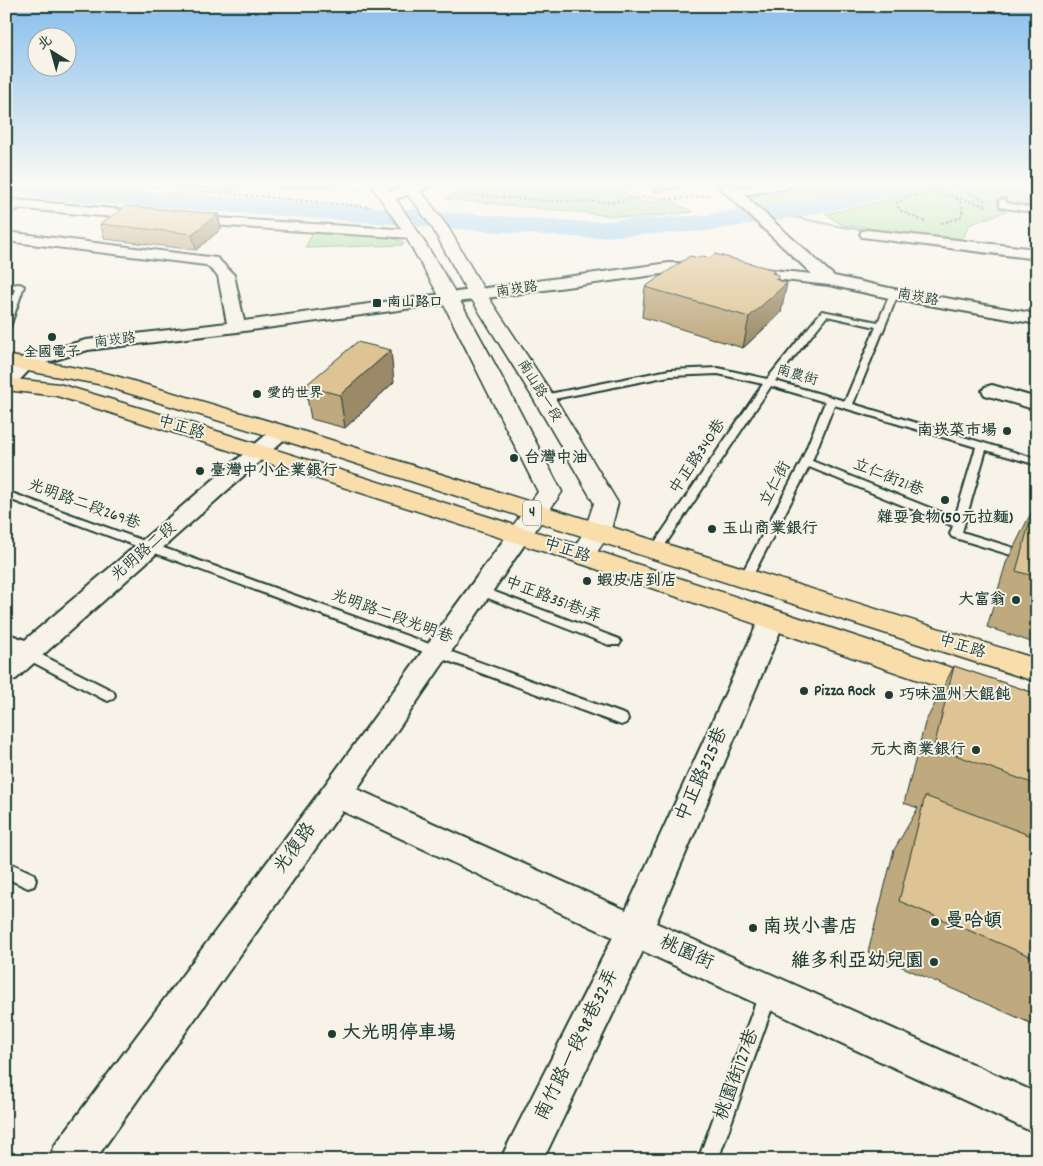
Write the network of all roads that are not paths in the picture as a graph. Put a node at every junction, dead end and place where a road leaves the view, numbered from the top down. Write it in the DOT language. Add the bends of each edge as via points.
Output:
graph roads {
  1 [pos="28,238"];
  2 [pos="415,238"];
  3 [pos="446,238"];
  4 [pos="785,238"];
  5 [pos="905,238"];
  6 [pos="1037,254"];
  7 [pos="829,280"];
  8 [pos="6,287"];
  9 [pos="894,294"];
  10 [pos="478,295"];
  11 [pos="450,299"];
  12 [pos="1037,319"];
  13 [pos="881,325"];
  14 [pos="6,327"];
  15 [pos="237,327"];
  16 [pos="16,362"];
  17 [pos="769,382"];
  18 [pos="6,383"];
  19 [pos="992,391"];
  20 [pos="544,398"];
  21 [pos="831,400"];
  22 [pos="1037,404"];
  23 [pos="848,405"];
  24 [pos="281,432"];
  25 [pos="982,445"];
  26 [pos="258,452"];
  27 [pos="806,462"];
  28 [pos="1037,462"];
  29 [pos="6,494"];
  30 [pos="527,524"];
  31 [pos="958,529"];
  32 [pos="590,544"];
  33 [pos="151,546"];
  34 [pos="655,551"];
  35 [pos="1037,559"];
  36 [pos="745,579"];
  37 [pos="479,590"];
  38 [pos="772,620"];
  39 [pos="614,642"];
  40 [pos="17,648"];
  41 [pos="435,652"];
  42 [pos="1037,671"];
  43 [pos="6,672"];
  44 [pos="108,695"];
  45 [pos="1037,709"];
  46 [pos="621,719"];
  47 [pos="336,794"];
  48 [pos="6,869"];
  49 [pos="28,880"];
  50 [pos="635,930"];
  51 [pos="769,991"];
  52 [pos="1037,1114"];
  53 [pos="70,1160"];
  54 [pos="521,1160"];
  55 [pos="708,1160"];
  1 -- 15 [label="street" via="211,261 226,275"];
  2 -- 11 [label="street"];
  3 -- 10 [label="street, 南山路一段"];
  4 -- 7 [label="street"];
  5 -- 6 [label="street"];
  7 -- 9 [label="street, 南崁路"];
  7 -- 10 [label="street, 南崁路" via="723,269 669,268"];
  8 -- 14 [label="lane" via="20,286"];
  9 -- 12 [label="street, 南崁路"];
  9 -- 13 [label="lane"];
  10 -- 11 [label="street, 南崁路"];
  10 -- 20 [label="street, 南山路一段"];
  11 -- 15 [label="street, 南崁路"];
  11 -- 30 [label="street" via="550,492"];
  13 -- 17 [label="lane, 中正路340巷" via="825,313"];
  13 -- 23 [label="lane"];
  15 -- 16 [label="street, 南崁路" via="86,345"];
  16 -- 18 [label="street, 南崁路"];
  16 -- 24 [label="main road, 中正路 / 4" via="102,378"];
  17 -- 20 [label="lane, 南農街" via="718,371 669,373"];
  17 -- 21 [label="lane, 南農街"];
  17 -- 34 [label="lane, 中正路340巷"];
  18 -- 26 [label="main road, 中正路 / 4" via="59,390"];
  19 -- 22 [label="street"];
  20 -- 32 [label="street, 南山路一段" via="606,503"];
  21 -- 23 [label="lane, 南農街"];
  21 -- 27 [label="lane, 立仁街"];
  23 -- 25 [label="lane, 南農街"];
  24 -- 26 [label="street, 光明路二段"];
  24 -- 30 [label="main road, 中正路 / 4"];
  25 -- 28 [label="lane, 南農街"];
  25 -- 31 [label="lane"];
  26 -- 30 [label="main road, 中正路 / 4"];
  26 -- 33 [label="street, 光明路二段"];
  27 -- 31 [label="lane, 立仁街21巷"];
  27 -- 36 [label="lane, 立仁街"];
  29 -- 33 [label="lane, 光明路二段269巷"];
  30 -- 32 [label="main road, 中正路 / 4"];
  30 -- 37 [label="street, 光復路"];
  31 -- 35 [label="lane, 立仁街21巷"];
  32 -- 34 [label="main road, 中正路 / 4"];
  32 -- 38 [label="main road, 中正路 / 4"];
  33 -- 40 [label="street, 光明路二段"];
  33 -- 41 [label="lane, 光明路二段光明巷"];
  34 -- 36 [label="main road, 中正路 / 4"];
  36 -- 42 [label="main road, 中正路 / 4"];
  37 -- 39 [label="lane, 中正路351巷1弄"];
  37 -- 41 [label="street, 光復路"];
  38 -- 45 [label="main road, 中正路 / 4"];
  38 -- 50 [label="street, 中正路325巷"];
  40 -- 43 [label="street, 光明路二段"];
  40 -- 44 [label="lane"];
  41 -- 46 [label="lane, 光明路二段光明巷"];
  41 -- 47 [label="street, 光復路"];
  47 -- 50 [label="street, 桃園街"];
  47 -- 53 [label="street, 光復路"];
  48 -- 49 [label="lane"];
  50 -- 51 [label="street, 桃園街"];
  50 -- 54 [label="street, 南竹路一段98巷32弄"];
  51 -- 52 [label="street, 桃園街"];
  51 -- 55 [label="lane, 桃園街127巷"];
}
